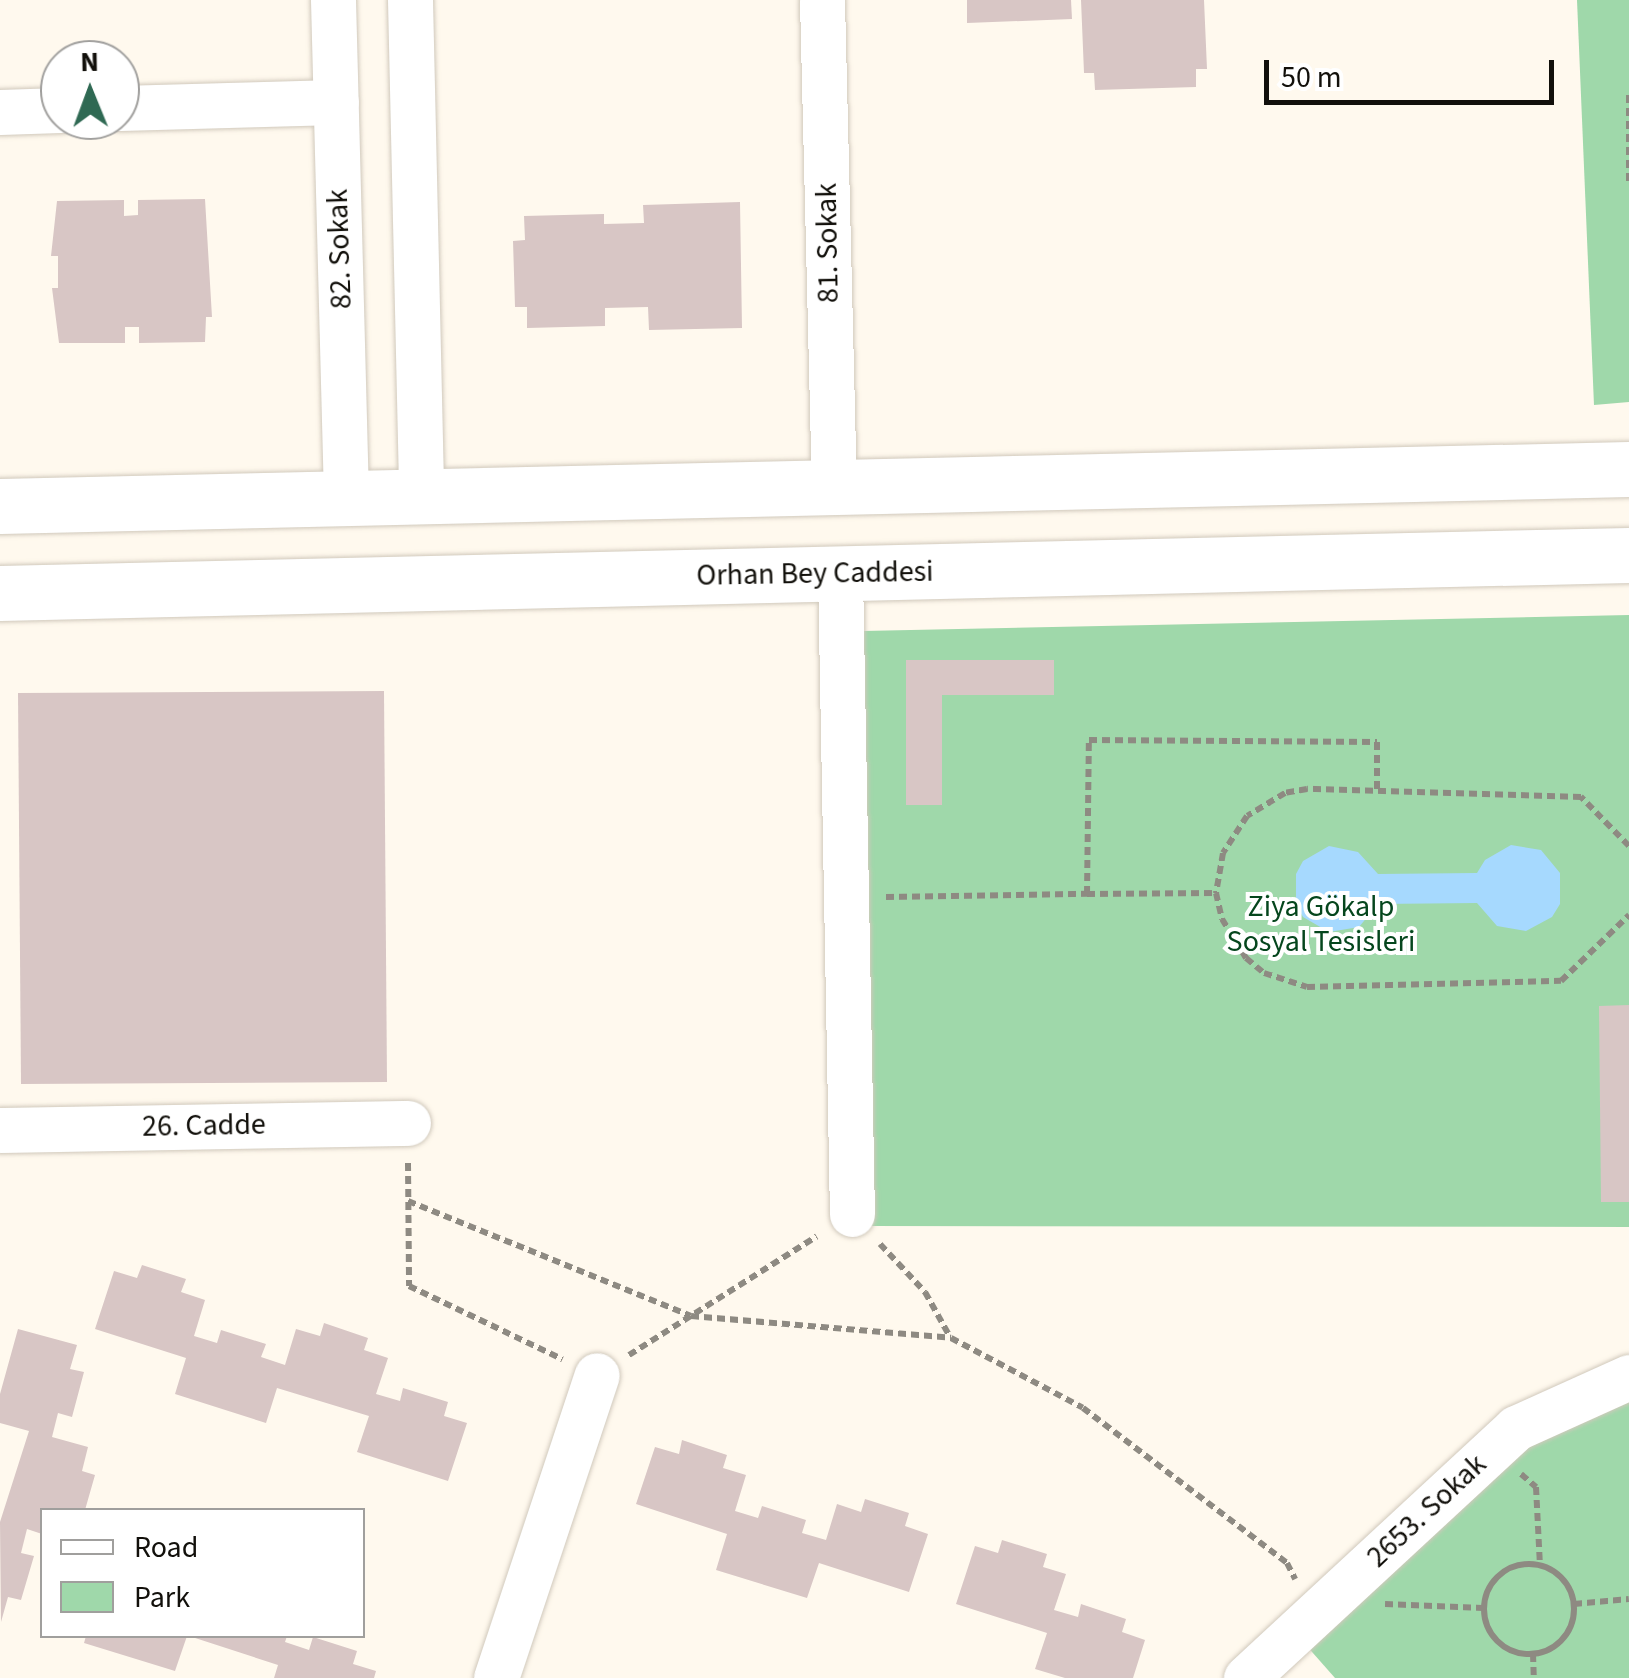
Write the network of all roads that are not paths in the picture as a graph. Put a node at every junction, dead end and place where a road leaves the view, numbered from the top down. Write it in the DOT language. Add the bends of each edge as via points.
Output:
graph roads {
  1 [pos="333,0"];
  2 [pos="410,0"];
  3 [pos="822,0"];
  4 [pos="336,102"];
  5 [pos="140,107"];
  6 [pos="40,111"];
  7 [pos="0,112"];
  8 [pos="1629,469"];
  9 [pos="834,486"];
  10 [pos="421,496"];
  11 [pos="346,498"];
  12 [pos="0,506"];
  13 [pos="1629,555"];
  14 [pos="840,574"];
  15 [pos="0,594"];
  16 [pos="408,1123"];
  17 [pos="0,1130"];
  18 [pos="852,1214"];
  19 [pos="597,1376"];
  20 [pos="1629,1377"];
  21 [pos="496,1678"];
  22 [pos="1246,1678"];
  1 -- 4 [label="street, 82. Sokak"];
  2 -- 10 [label="street"];
  3 -- 9 [label="street, 81. Sokak"];
  4 -- 5 [label="street"];
  4 -- 11 [label="street, 82. Sokak"];
  6 -- 7 [label="street"];
  8 -- 9 [label="main road"];
  9 -- 10 [label="main road"];
  10 -- 11 [label="main road"];
  11 -- 12 [label="main road"];
  13 -- 14 [label="main road, Orhan Bey Caddesi"];
  14 -- 15 [label="main road, Orhan Bey Caddesi"];
  14 -- 18 [label="street"];
  16 -- 17 [label="street, 26. Cadde"];
  19 -- 21 [label="street"];
  20 -- 22 [label="street, 2653. Sokak" via="1516,1428"];
}
